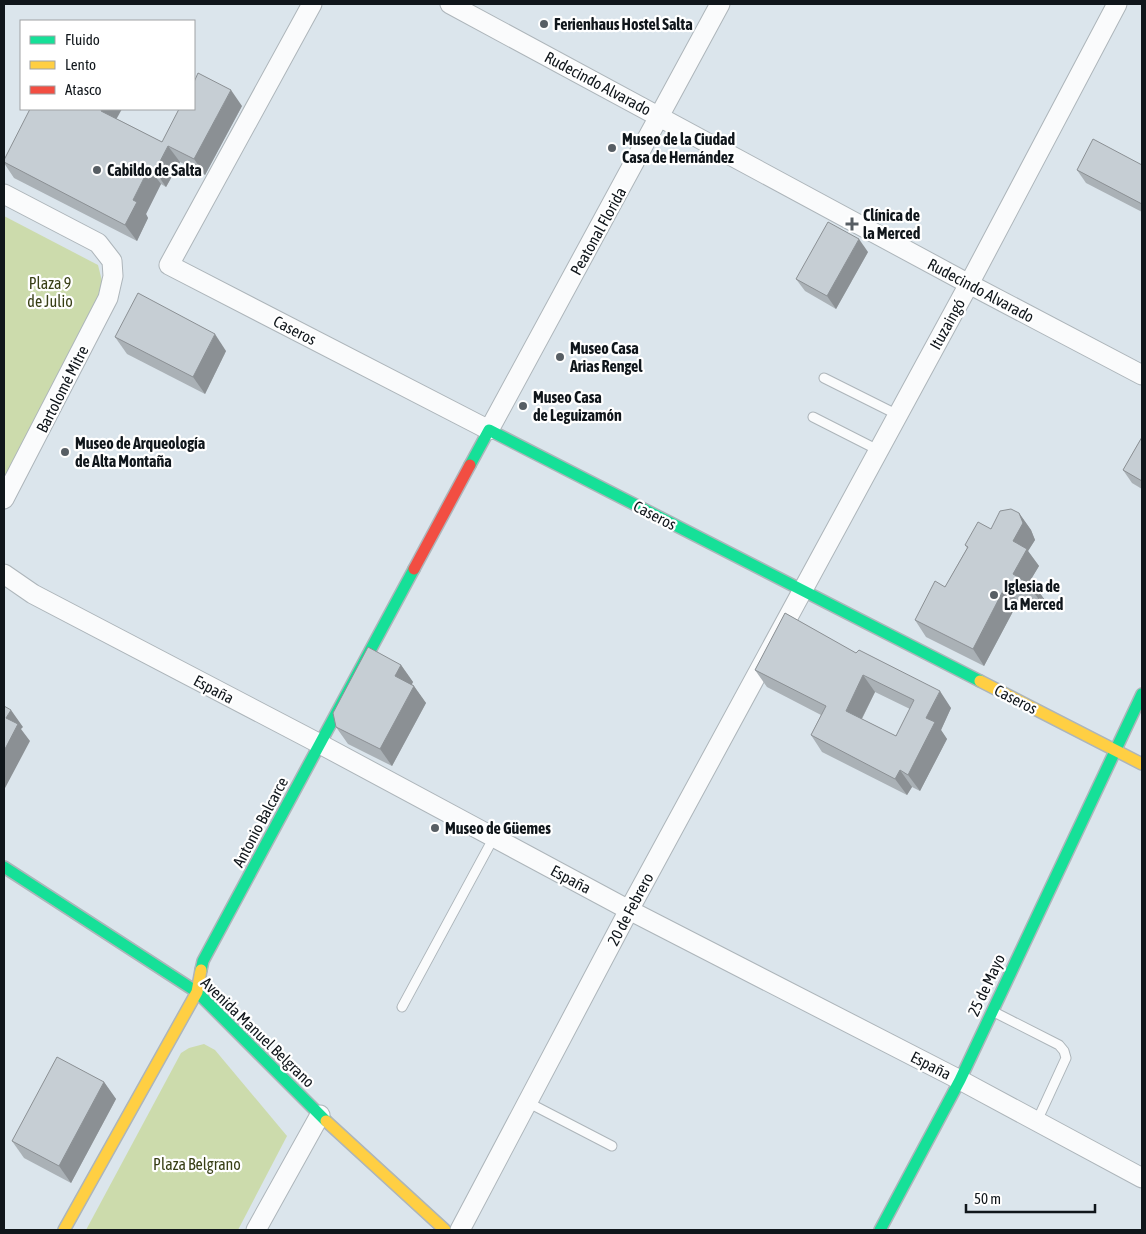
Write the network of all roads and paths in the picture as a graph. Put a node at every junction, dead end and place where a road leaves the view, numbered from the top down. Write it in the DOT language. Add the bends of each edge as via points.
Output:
graph roads {
  1 [pos="312,4"];
  2 [pos="450,4"];
  3 [pos="720,4"];
  4 [pos="1117,4"];
  5 [pos="660,117"];
  6 [pos="4,194"];
  7 [pos="969,284"];
  8 [pos="1142,375"];
  9 [pos="824,378"];
  10 [pos="898,415"];
  11 [pos="813,417"];
  12 [pos="489,430"];
  13 [pos="878,450"];
  14 [pos="4,499"];
  15 [pos="4,575"];
  16 [pos="802,590"];
  17 [pos="1142,694"];
  18 [pos="320,744"];
  19 [pos="1114,750"];
  20 [pos="1142,764"];
  21 [pos="494,837"];
  22 [pos="4,867"];
  23 [pos="629,910"];
  24 [pos="197,992"];
  25 [pos="402,1007"];
  26 [pos="992,1011"];
  27 [pos="960,1080"];
  28 [pos="527,1102"];
  29 [pos="320,1115"];
  30 [pos="1037,1121"];
  31 [pos="612,1146"];
  32 [pos="1142,1178"];
  33 [pos="64,1230"];
  34 [pos="256,1230"];
  35 [pos="445,1230"];
  36 [pos="460,1230"];
  37 [pos="880,1230"];
  1 -- 12 [label="street, Caseros" via="169,265"];
  2 -- 5 [label="street, Rudecindo Alvarado"];
  3 -- 5 [label="street, Peatonal Florida"];
  4 -- 7 [label="street, Ituzaingó"];
  5 -- 7 [label="street, Rudecindo Alvarado"];
  5 -- 12 [label="street, Peatonal Florida"];
  6 -- 14 [label="street, Bartolomé Mitre" via="98,243 112,261 113,276 108,298"];
  7 -- 8 [label="street, Rudecindo Alvarado"];
  7 -- 10 [label="street, Ituzaingó"];
  9 -- 10 [label="lane"];
  10 -- 13 [label="street, Ituzaingó"];
  11 -- 13 [label="lane"];
  12 -- 16 [label="street, Caseros"];
  12 -- 18 [label="street, Antonio Balcarce"];
  13 -- 16 [label="street, Ituzaingó"];
  15 -- 18 [label="street, España" via="32,594"];
  16 -- 19 [label="street, Caseros"];
  16 -- 23 [label="street, 20 de Febrero"];
  17 -- 19 [label="street, 25 de Mayo"];
  18 -- 21 [label="street, España"];
  18 -- 24 [label="street, Antonio Balcarce" via="203,961"];
  19 -- 20 [label="street, Caseros"];
  19 -- 26 [label="street, 25 de Mayo"];
  21 -- 23 [label="street, España"];
  21 -- 25 [label="lane"];
  22 -- 24 [label="street, Avenida Manuel Belgrano"];
  23 -- 27 [label="street, España"];
  23 -- 28 [label="street, 20 de Febrero"];
  24 -- 29 [label="street, Avenida Manuel Belgrano"];
  24 -- 33 [label="street, Antonio Balcarce"];
  26 -- 27 [label="street, 25 de Mayo"];
  26 -- 30 [label="lane" via="1064,1051 1066,1058"];
  27 -- 30 [label="street, España"];
  27 -- 37 [label="street, 25 de Mayo"];
  28 -- 31 [label="lane"];
  28 -- 36 [label="street, 20 de Febrero"];
  29 -- 34 [label="street"];
  29 -- 35 [label="street, Avenida Manuel Belgrano"];
  30 -- 32 [label="street, España"];
}
